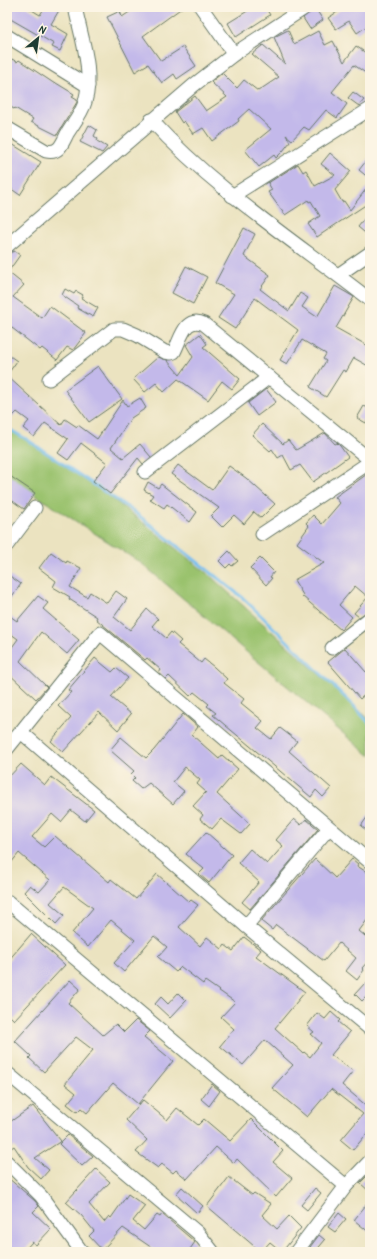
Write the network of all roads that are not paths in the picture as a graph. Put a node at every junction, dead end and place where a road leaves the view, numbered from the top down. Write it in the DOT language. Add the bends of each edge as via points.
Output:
graph roads {
  1 [pos="75,7"];
  2 [pos="201,7"];
  3 [pos="306,7"];
  4 [pos="7,36"];
  5 [pos="234,54"];
  6 [pos="88,86"];
  7 [pos="370,109"];
  8 [pos="151,120"];
  9 [pos="7,128"];
  10 [pos="232,196"];
  11 [pos="7,245"];
  12 [pos="370,253"];
  13 [pos="338,275"];
  14 [pos="370,300"];
  15 [pos="269,377"];
  16 [pos="49,379"];
  17 [pos="370,461"];
  18 [pos="145,472"];
  19 [pos="34,508"];
  20 [pos="262,534"];
  21 [pos="7,545"];
  22 [pos="370,618"];
  23 [pos="332,648"];
  24 [pos="21,732"];
  25 [pos="7,749"];
  26 [pos="329,828"];
  27 [pos="370,862"];
  28 [pos="7,901"];
  29 [pos="246,926"];
  30 [pos="370,1028"];
  31 [pos="7,1072"];
  32 [pos="370,1161"];
  33 [pos="7,1162"];
  34 [pos="346,1186"];
  35 [pos="210,1251"];
  36 [pos="82,1252"];
  37 [pos="296,1252"];
  1 -- 6 [label="street" via="88,66"];
  2 -- 5 [label="street"];
  3 -- 5 [label="street"];
  4 -- 6 [label="street"];
  5 -- 8 [label="street"];
  6 -- 9 [label="street" via="85,103 58,151 46,152"];
  7 -- 10 [label="street"];
  8 -- 10 [label="street" via="171,142"];
  8 -- 11 [label="street"];
  10 -- 13 [label="street"];
  12 -- 13 [label="street"];
  13 -- 14 [label="street"];
  15 -- 16 [label="street" via="198,321 192,321 174,352 165,352 123,329 114,329"];
  15 -- 17 [label="street"];
  15 -- 18 [label="street"];
  17 -- 20 [label="street"];
  19 -- 21 [label="street"];
  22 -- 23 [label="street"];
  24 -- 25 [label="street"];
  24 -- 26 [label="street" via="100,633"];
  24 -- 29 [label="street"];
  26 -- 27 [label="street"];
  26 -- 29 [label="street"];
  28 -- 34 [label="street"];
  29 -- 30 [label="street"];
  31 -- 35 [label="street" via="198,1233"];
  32 -- 34 [label="street"];
  33 -- 36 [label="street" via="41,1196"];
  34 -- 37 [label="street"];
}
